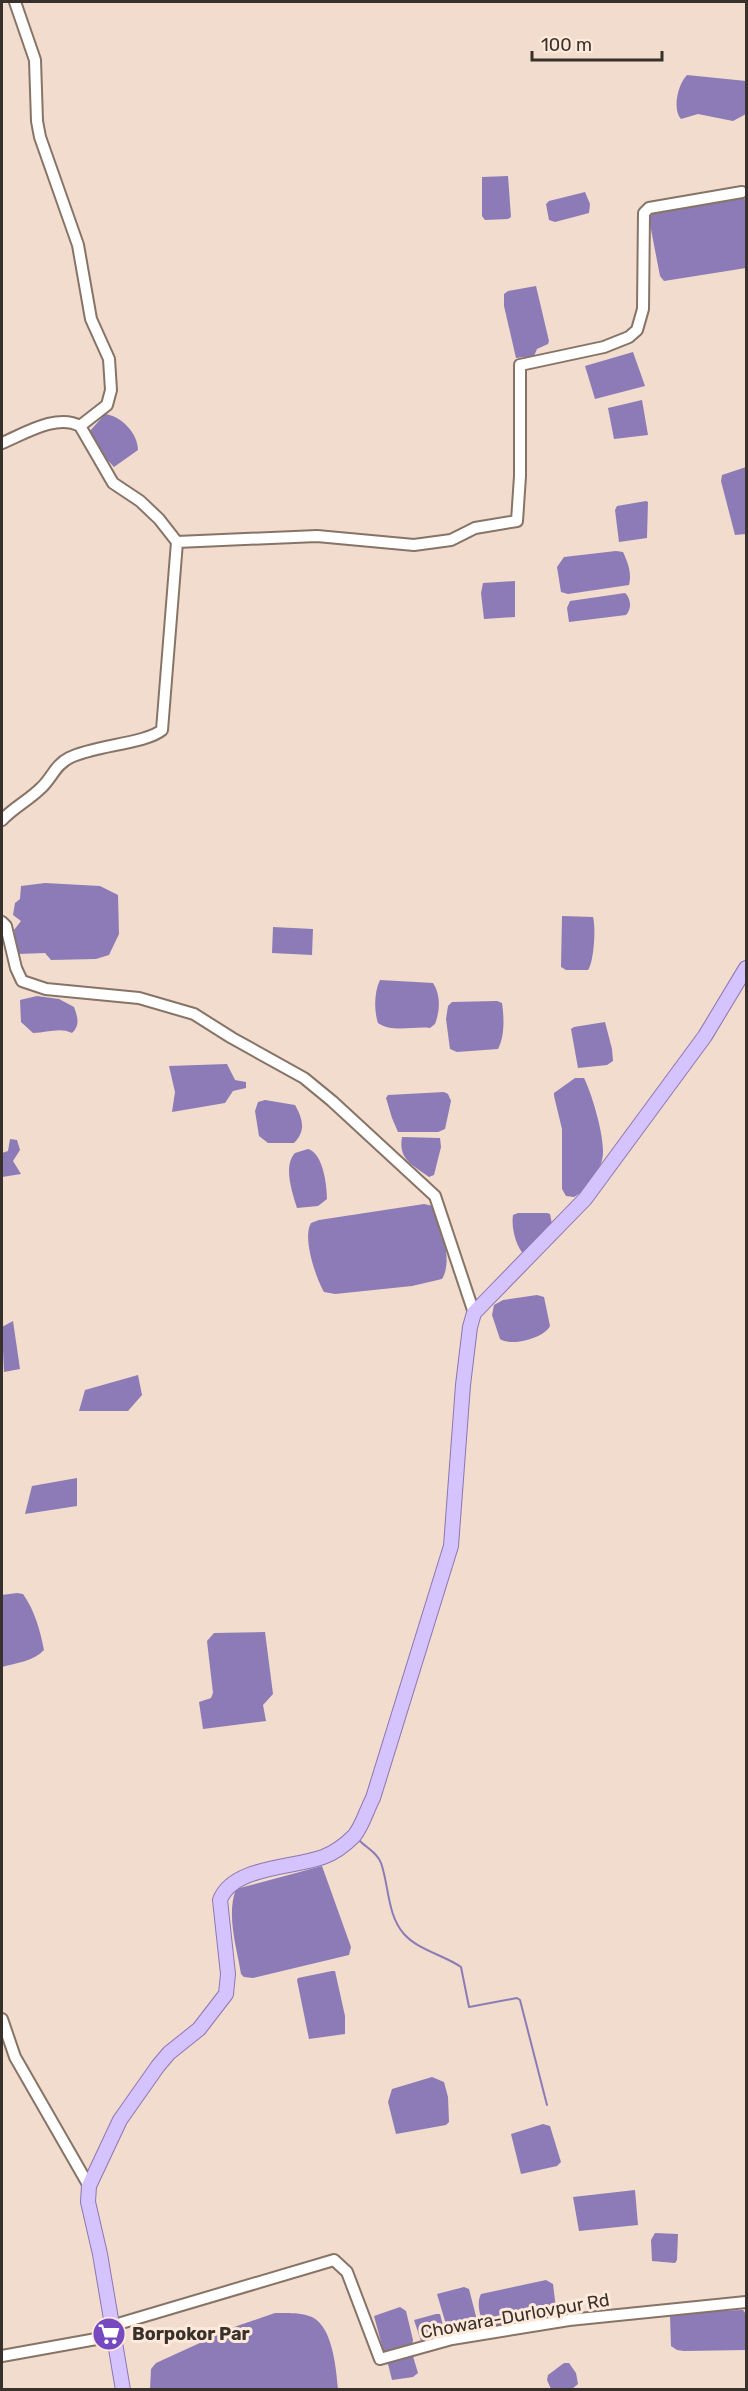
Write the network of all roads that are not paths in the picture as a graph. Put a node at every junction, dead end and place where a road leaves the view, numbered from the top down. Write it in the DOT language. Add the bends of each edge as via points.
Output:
graph roads {
  1 [pos="15,2"];
  2 [pos="742,192"];
  3 [pos="80,426"];
  4 [pos="2,443"];
  5 [pos="177,542"];
  6 [pos="2,820"];
  7 [pos="2,922"];
  8 [pos="747,968"];
  9 [pos="474,1313"];
  10 [pos="2,2019"];
  11 [pos="89,2186"];
  12 [pos="747,2302"];
  13 [pos="112,2331"];
  14 [pos="2,2356"];
  15 [pos="123,2390"];
  1 -- 3 [label="street" via="35,60 40,137 78,245 91,319 109,359 108,405"];
  2 -- 5 [label="street" via="649,208 644,213 643,309 637,330 629,337 520,365 517,521 475,528 451,540 414,545 317,536"];
  3 -- 4 [label="street" via="71,421 57,422"];
  3 -- 5 [label="street" via="113,483 140,501"];
  5 -- 6 [label="street" via="162,730 153,736 98,747 69,758"];
  7 -- 9 [label="street" via="22,981 46,989 139,998 194,1014 304,1078 332,1101 435,1196"];
  8 -- 9 [label="main road" via="705,1035 585,1199"];
  9 -- 11 [label="main road" via="463,1385 451,1546 373,1798 356,1834 335,1850 306,1862 261,1871 224,1890 220,1900 228,1974 226,1994 199,2029 158,2066 120,2120"];
  10 -- 11 [label="street" via="15,2057"];
  11 -- 13 [label="main road" via="88,2202"];
  12 -- 13 [label="street, Chowara-Durlovpur Rd" via="569,2320 452,2339 380,2359 347,2272 334,2260"];
  13 -- 14 [label="street"];
  13 -- 15 [label="main road"];
}
